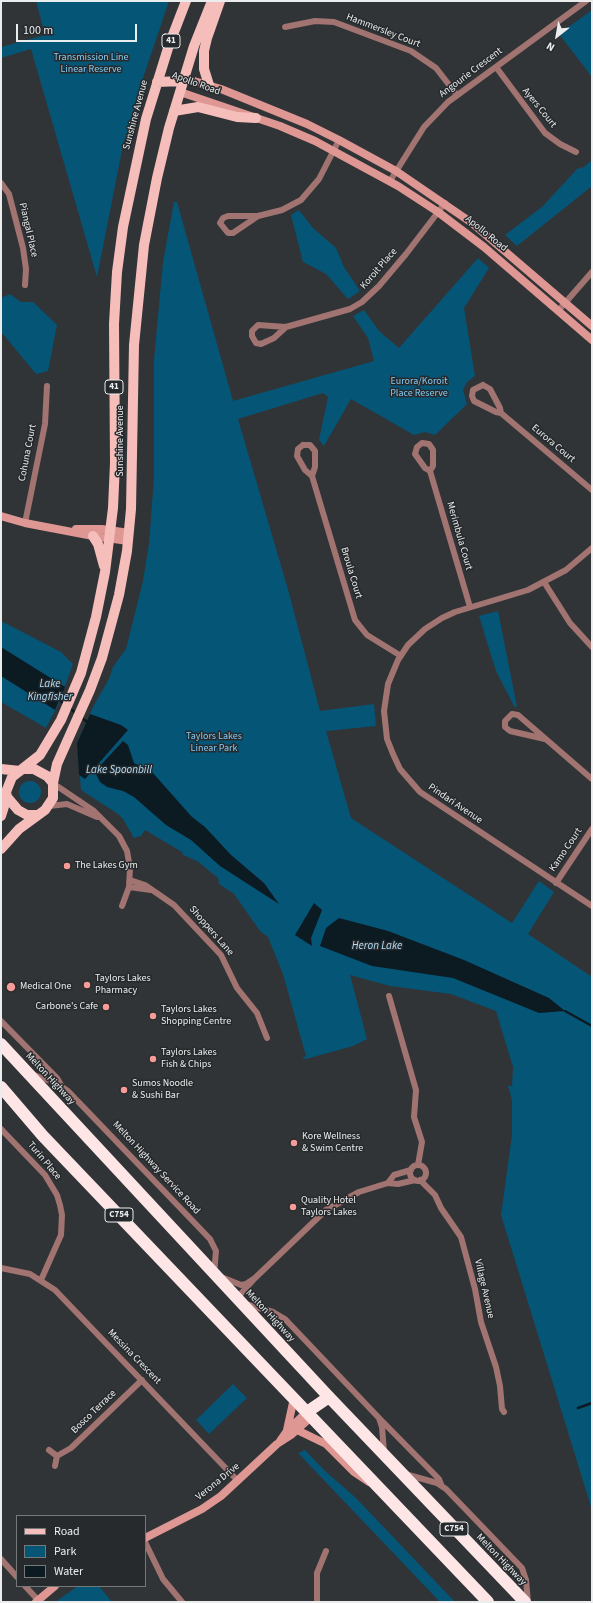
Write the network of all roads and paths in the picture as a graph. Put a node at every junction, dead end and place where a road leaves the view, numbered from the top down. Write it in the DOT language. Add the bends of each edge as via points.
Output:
graph roads {
  1 [pos="186,1"];
  2 [pos="212,1"];
  3 [pos="220,1"];
  4 [pos="586,1"];
  5 [pos="285,27"];
  6 [pos="496,68"];
  7 [pos="183,81"];
  8 [pos="157,82"];
  9 [pos="209,85"];
  10 [pos="180,92"];
  11 [pos="457,95"];
  12 [pos="174,111"];
  13 [pos="256,118"];
  14 [pos="339,140"];
  15 [pos="334,150"];
  16 [pos="576,152"];
  17 [pos="396,172"];
  18 [pos="390,181"];
  19 [pos="1,183"];
  20 [pos="444,203"];
  21 [pos="438,212"];
  22 [pos="258,216"];
  23 [pos="592,272"];
  24 [pos="25,285"];
  25 [pos="565,302"];
  26 [pos="558,311"];
  27 [pos="592,326"];
  28 [pos="286,327"];
  29 [pos="592,340"];
  30 [pos="47,386"];
  31 [pos="501,413"];
  32 [pos="430,471"];
  33 [pos="312,476"];
  34 [pos="592,490"];
  35 [pos="1,516"];
  36 [pos="24,523"];
  37 [pos="63,529"];
  38 [pos="110,534"];
  39 [pos="93,536"];
  40 [pos="129,537"];
  41 [pos="592,548"];
  42 [pos="105,572"];
  43 [pos="546,580"];
  44 [pos="470,607"];
  45 [pos="592,647"];
  46 [pos="401,656"];
  47 [pos="545,739"];
  48 [pos="1,769"];
  49 [pos="21,770"];
  50 [pos="592,779"];
  51 [pos="53,784"];
  52 [pos="5,791"];
  53 [pos="49,806"];
  54 [pos="38,815"];
  55 [pos="1,816"];
  56 [pos="105,821"];
  57 [pos="592,829"];
  58 [pos="1,849"];
  59 [pos="556,882"];
  60 [pos="129,883"];
  61 [pos="122,906"];
  62 [pos="592,906"];
  63 [pos="389,996"];
  64 [pos="1,1021"];
  65 [pos="267,1038"];
  66 [pos="1,1044"];
  67 [pos="27,1072"];
  68 [pos="61,1086"];
  69 [pos="1,1087"];
  70 [pos="1,1129"];
  71 [pos="418,1165"];
  72 [pos="411,1170"];
  73 [pos="417,1180"];
  74 [pos="388,1183"];
  75 [pos="1,1268"];
  76 [pos="214,1274"];
  77 [pos="255,1278"];
  78 [pos="41,1280"];
  79 [pos="239,1301"];
  80 [pos="142,1380"];
  81 [pos="328,1397"];
  82 [pos="294,1398"];
  83 [pos="504,1412"];
  84 [pos="309,1414"];
  85 [pos="379,1418"];
  86 [pos="297,1430"];
  87 [pos="287,1431"];
  88 [pos="277,1444"];
  89 [pos="49,1450"];
  90 [pos="384,1455"];
  91 [pos="57,1456"];
  92 [pos="55,1466"];
  93 [pos="400,1472"];
  94 [pos="238,1481"];
  95 [pos="441,1484"];
  96 [pos="378,1487"];
  97 [pos="146,1537"];
  98 [pos="146,1544"];
  99 [pos="326,1551"];
  100 [pos="1,1559"];
  101 [pos="16,1576"];
  102 [pos="26,1587"];
  103 [pos="54,1587"];
  104 [pos="37,1601"];
  105 [pos="182,1602"];
  106 [pos="317,1602"];
  107 [pos="488,1602"];
  108 [pos="525,1602"];
  109 [pos="528,1602"];
  1 -- 8 [label="main road, Sunshine Avenue / 41"];
  2 -- 7 [label="main road, Sunshine Avenue / 41"];
  3 -- 9 [label="main road" via="204,51 204,69"];
  4 -- 6 [label="street, Angourie Crescent"];
  5 -- 11 [label="street, Hammersley Court" via="315,21 334,22 411,51 436,68"];
  6 -- 11 [label="street, Angourie Crescent"];
  6 -- 16 [label="street, Ayers Court" via="545,133"];
  7 -- 8 [label="main road, Apollo Road"];
  7 -- 9 [label="street, Apollo Road"];
  7 -- 10 [label="main road, Sunshine Avenue / 41"];
  8 -- 10 [label="main road, Apollo Road"];
  8 -- 38 [label="main road, Sunshine Avenue / 41" via="131,182 116,272 115,469"];
  9 -- 14 [label="street, Apollo Road" via="307,124"];
  10 -- 12 [label="main road, Sunshine Avenue / 41"];
  10 -- 13 [label="street, Apollo Road"];
  11 -- 17 [label="street, Angourie Crescent" via="424,127"];
  12 -- 13 [label="main road" via="198,107"];
  12 -- 40 [label="main road, Sunshine Avenue / 41" via="154,193 144,246 138,300 133,359 133,486"];
  13 -- 15 [label="street, Apollo Road"];
  14 -- 15 [label="street"];
  14 -- 17 [label="street, Apollo Road"];
  15 -- 18 [label="street, Apollo Road"];
  15 -- 22 [label="street" via="319,180 307,195 292,205"];
  17 -- 18 [label="street, Angourie Crescent"];
  17 -- 20 [label="street, Apollo Road"];
  18 -- 21 [label="street, Apollo Road"];
  19 -- 24 [label="street, Piangal Place" via="9,194 23,248"];
  20 -- 21 [label="street, Koroit Place"];
  20 -- 25 [label="street, Apollo Road" via="501,246"];
  21 -- 26 [label="street, Apollo Road" via="493,254"];
  21 -- 28 [label="street, Koroit Place" via="413,246 368,298 350,309"];
  22 -- 22 [label="street" via="233,233 228,233 220,224 223,218 228,216"];
  23 -- 25 [label="street"];
  25 -- 26 [label="street"];
  25 -- 27 [label="street, Apollo Road"];
  26 -- 29 [label="street, Apollo Road"];
  28 -- 28 [label="street, Koroit Place" via="274,338 261,344 256,343 252,336 252,331 258,325"];
  30 -- 36 [label="street, Cohuna Court" via="45,424"];
  31 -- 31 [label="street, Eurora Court" via="475,402 472,396 474,389 483,385 489,388"];
  31 -- 34 [label="street, Eurora Court"];
  32 -- 44 [label="street, Merimbula Court"];
  33 -- 33 [label="street, Broula Court" via="297,456 298,449 303,445 310,445 315,451"];
  33 -- 46 [label="street, Broula Court" via="355,620 367,634"];
  35 -- 36 [label="street"];
  36 -- 37 [label="street"];
  37 -- 38 [label="street"];
  37 -- 39 [label="street"];
  38 -- 39 [label="street"];
  38 -- 40 [label="street"];
  38 -- 42 [label="main road, Sunshine Avenue / 41"];
  39 -- 42 [label="main road" via="100,549"];
  40 -- 51 [label="main road, Sunshine Avenue / 41" via="111,629 102,658 57,764"];
  41 -- 43 [label="street, Pindari Avenue" via="581,559"];
  42 -- 49 [label="main road, Sunshine Avenue / 41" via="88,647 74,692 40,755"];
  43 -- 44 [label="street, Pindari Avenue" via="528,590"];
  43 -- 45 [label="street" via="570,623"];
  44 -- 46 [label="street, Pindari Avenue" via="433,623 416,637"];
  46 -- 59 [label="street, Pindari Avenue" via="388,684 384,711 387,739 400,769 431,801"];
  47 -- 47 [label="street" via="510,732 505,727 505,721 512,714 518,715"];
  47 -- 50 [label="street"];
  48 -- 49 [label="main road"];
  49 -- 51 [label="main road" via="34,769 43,773"];
  49 -- 52 [label="main road, 41" via="12,777"];
  51 -- 53 [label="main road, 41" via="54,794"];
  51 -- 56 [label="street"];
  52 -- 54 [label="main road" via="14,807 28,815"];
  52 -- 55 [label="main road, 41"];
  53 -- 54 [label="main road"];
  53 -- 56 [label="street" via="67,804"];
  54 -- 58 [label="main road" via="19,829"];
  56 -- 60 [label="street" via="119,836 127,851 130,863"];
  57 -- 59 [label="street, Kamo Court"];
  59 -- 62 [label="street, Pindari Avenue"];
  60 -- 61 [label="street"];
  60 -- 65 [label="street, Shoppers Lane" via="150,890 181,911 221,955 237,988 257,1013"];
  63 -- 71 [label="street" via="416,1090 414,1117 422,1146"];
  64 -- 68 [label="street, Melton Highway Service Road" via="58,1078"];
  66 -- 67 [label="highway, Melton Highway / C754"];
  67 -- 68 [label="street, Melton Highway Service Road"];
  67 -- 76 [label="highway, Melton Highway / C754"];
  68 -- 76 [label="street, Melton Highway Service Road" via="212,1242 216,1252"];
  69 -- 82 [label="highway, C754" via="43,1136"];
  70 -- 78 [label="street, Turin Place" via="45,1175 57,1194 60,1205 61,1235"];
  71 -- 72 [label="street"];
  71 -- 73 [label="street" via="425,1173 424,1177"];
  72 -- 73 [label="street" via="411,1177"];
  72 -- 74 [label="street" via="394,1176"];
  73 -- 74 [label="street" via="398,1184"];
  73 -- 83 [label="street, Village Avenue" via="435,1195 461,1237 481,1322 496,1367"];
  74 -- 77 [label="street" via="348,1197 326,1210"];
  75 -- 78 [label="street, Messina Crescent" via="20,1270"];
  76 -- 77 [label="street" via="241,1285"];
  76 -- 79 [label="highway, Melton Highway / C754"];
  77 -- 79 [label="street"];
  78 -- 80 [label="street, Messina Crescent" via="64,1298"];
  79 -- 81 [label="highway, Melton Highway / C754"];
  79 -- 85 [label="street" via="273,1312 285,1319"];
  80 -- 91 [label="street, Bosco Terrace" via="71,1448"];
  80 -- 94 [label="street, Messina Crescent"];
  81 -- 84 [label="highway"];
  81 -- 90 [label="highway, Melton Highway / C754"];
  82 -- 84 [label="highway, C754"];
  82 -- 87 [label="street"];
  84 -- 86 [label="street, Verona Drive"];
  84 -- 87 [label="street, Verona Drive"];
  84 -- 96 [label="highway, C754"];
  85 -- 90 [label="street"];
  85 -- 95 [label="street"];
  86 -- 88 [label="street, Verona Drive"];
  86 -- 96 [label="street" via="326,1444 354,1472"];
  87 -- 88 [label="street, Verona Drive"];
  88 -- 94 [label="street, Verona Drive"];
  89 -- 91 [label="street"];
  90 -- 93 [label="highway, Melton Highway / C754"];
  91 -- 92 [label="street"];
  93 -- 95 [label="street"];
  93 -- 108 [label="highway, Melton Highway / C754"];
  94 -- 97 [label="street, Verona Drive" via="202,1509"];
  95 -- 109 [label="street" via="522,1568"];
  96 -- 107 [label="highway, C754"];
  98 -- 105 [label="street" via="163,1579"];
  99 -- 106 [label="street" via="317,1573"];
  100 -- 101 [label="street"];
  102 -- 104 [label="street"];
  103 -- 104 [label="street"];
}
